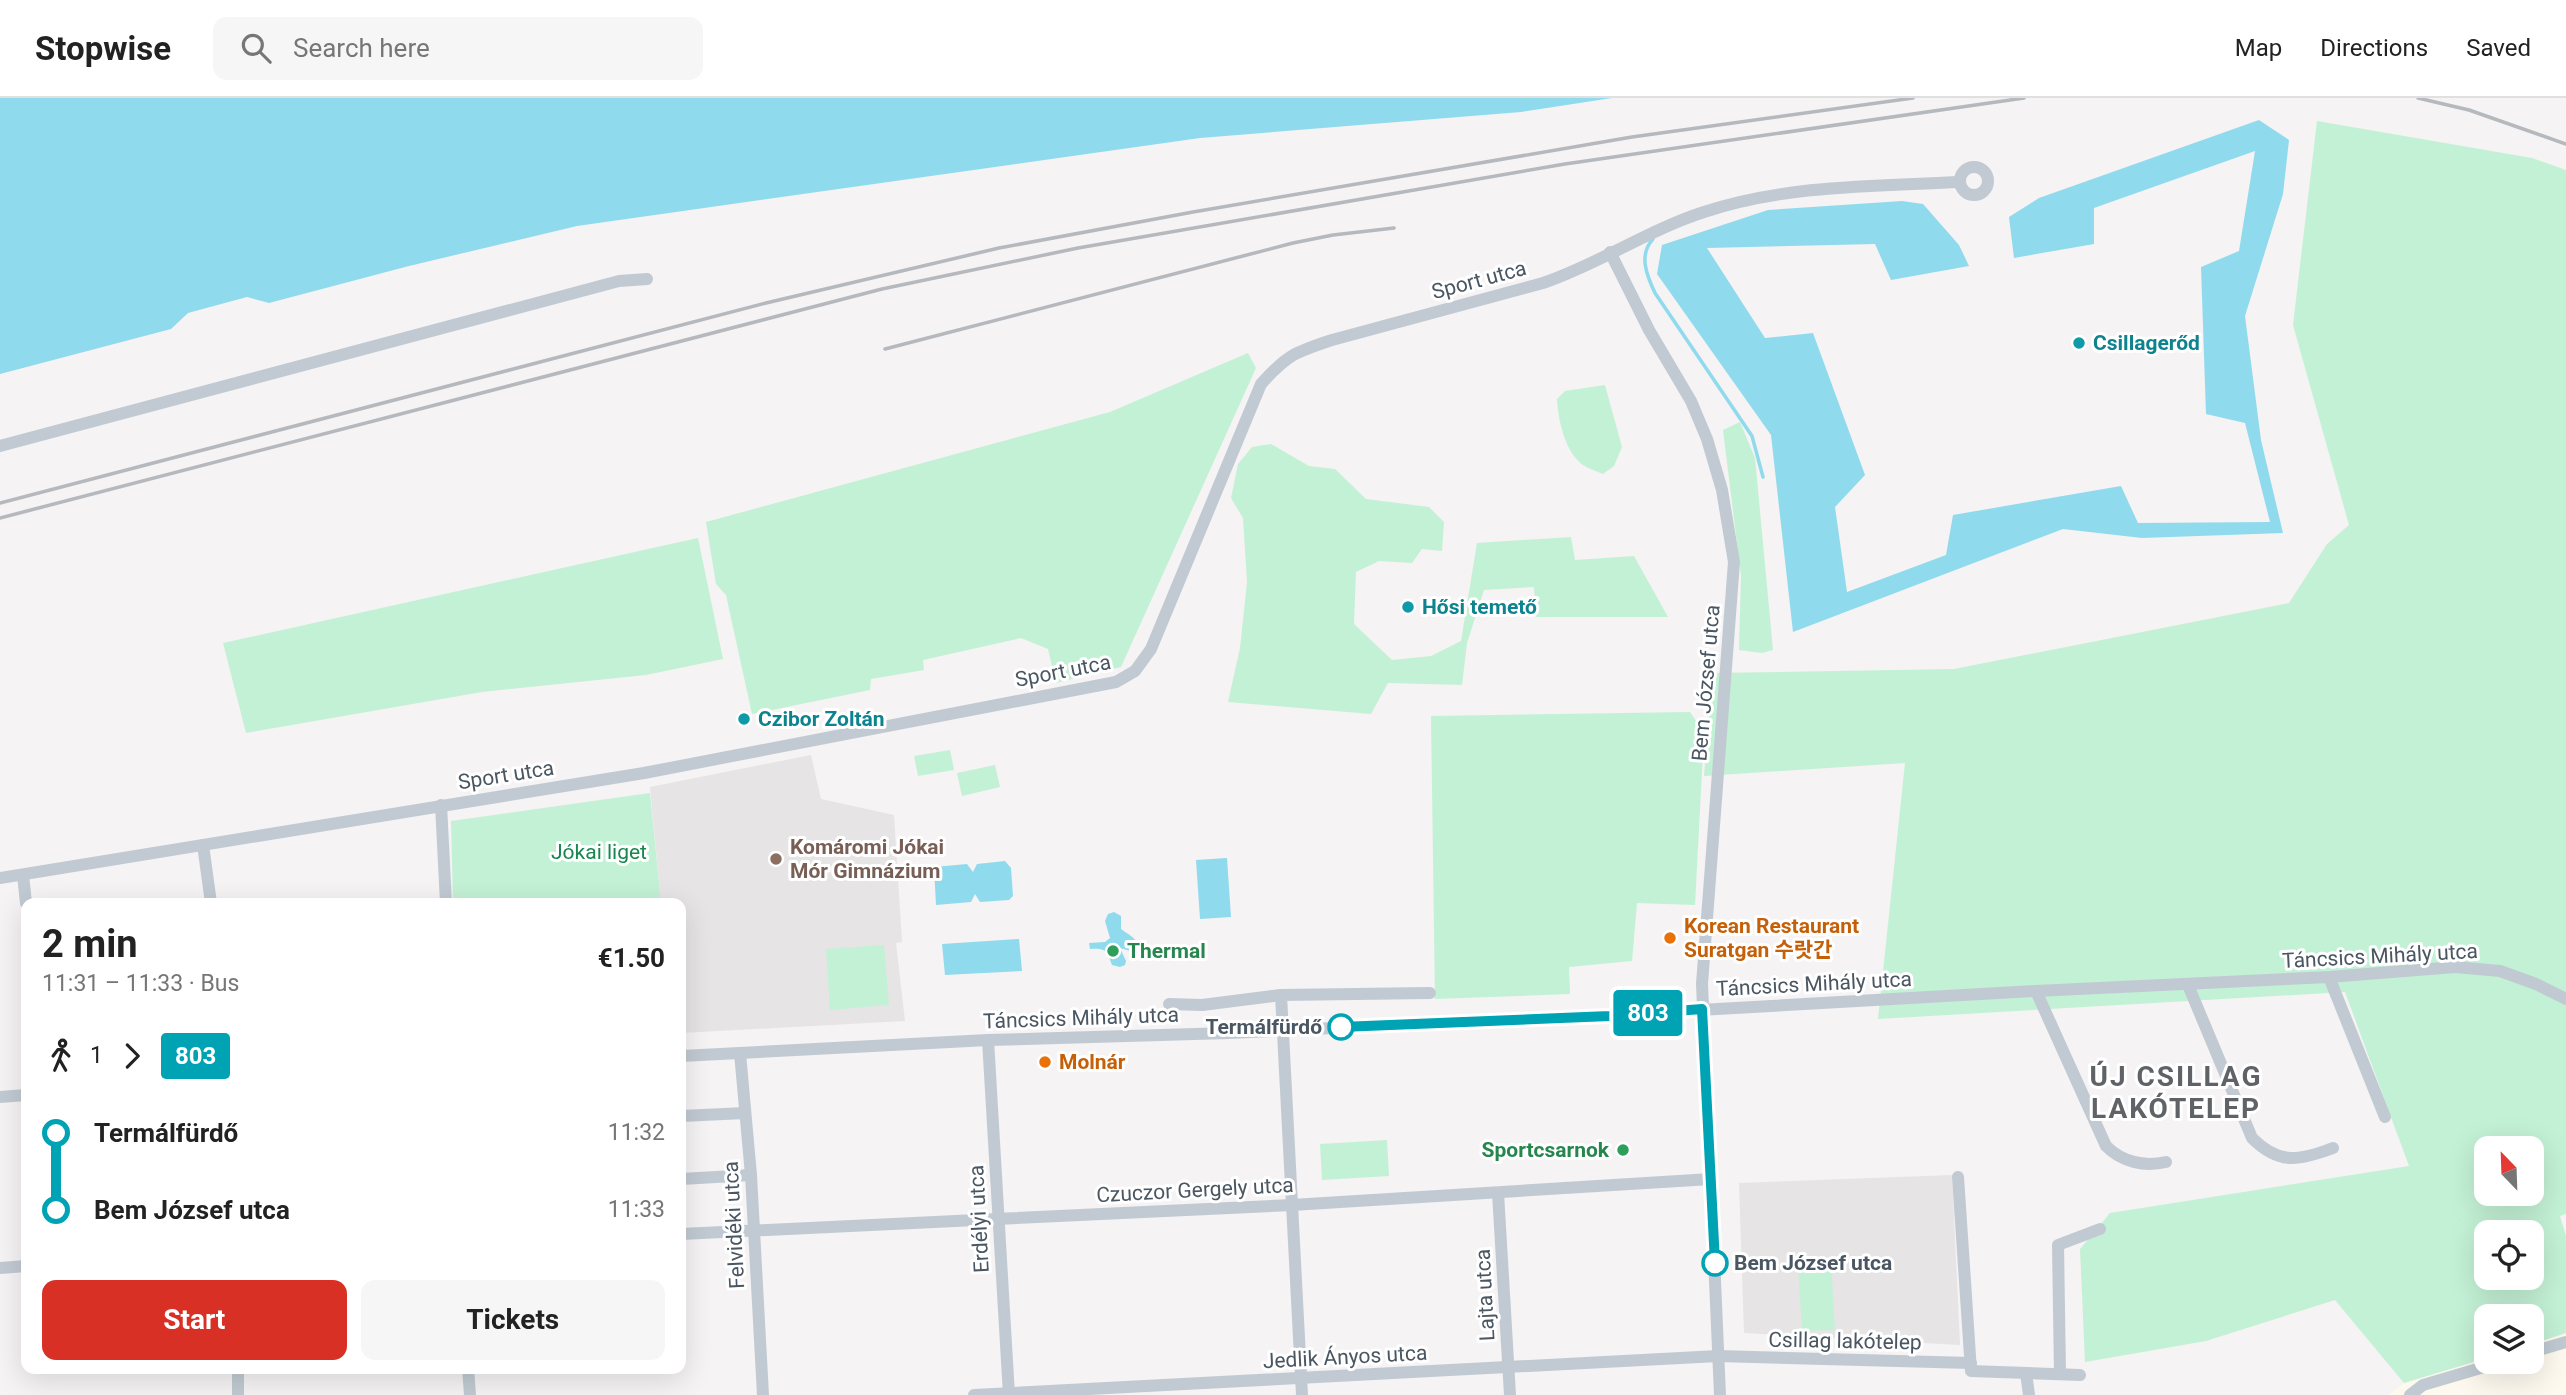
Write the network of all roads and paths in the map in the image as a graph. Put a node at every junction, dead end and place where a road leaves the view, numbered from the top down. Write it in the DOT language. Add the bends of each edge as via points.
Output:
graph roads {
  1 [pos="1959,182"];
  2 [pos="1610,252"];
  3 [pos="647,279"];
  4 [pos="0,446"];
  5 [pos="441,805"];
  6 [pos="203,845"];
  7 [pos="23,874"];
  8 [pos="0,878"];
  9 [pos="25,898"];
  10 [pos="210,898"];
  11 [pos="446,898"];
  12 [pos="2329,977"];
  13 [pos="2188,985"];
  14 [pos="2036,991"];
  15 [pos="1430,993"];
  16 [pos="1281,995"];
  17 [pos="2566,999"];
  18 [pos="1169,1004"];
  19 [pos="1702,1009"];
  20 [pos="1282,1030"];
  21 [pos="988,1040"];
  22 [pos="740,1053"];
  23 [pos="686,1056"];
  24 [pos="21,1095"];
  25 [pos="0,1097"];
  26 [pos="745,1113"];
  27 [pos="686,1116"];
  28 [pos="2385,1116"];
  29 [pos="2333,1149"];
  30 [pos="2166,1162"];
  31 [pos="751,1175"];
  32 [pos="1958,1177"];
  33 [pos="686,1179"];
  34 [pos="1711,1179"];
  35 [pos="1498,1193"];
  36 [pos="1292,1205"];
  37 [pos="998,1220"];
  38 [pos="752,1229"];
  39 [pos="2100,1229"];
  40 [pos="686,1234"];
  41 [pos="21,1266"];
  42 [pos="0,1268"];
  43 [pos="2566,1342"];
  44 [pos="2544,1348"];
  45 [pos="1718,1356"];
  46 [pos="1971,1363"];
  47 [pos="1509,1367"];
  48 [pos="2474,1370"];
  49 [pos="2026,1373"];
  50 [pos="238,1374"];
  51 [pos="468,1374"];
  52 [pos="2060,1374"];
  53 [pos="2080,1375"];
  54 [pos="1301,1378"];
  55 [pos="1009,1394"];
  56 [pos="238,1395"];
  57 [pos="470,1395"];
  58 [pos="763,1395"];
  59 [pos="974,1395"];
  60 [pos="1302,1395"];
  61 [pos="1510,1395"];
  62 [pos="1720,1395"];
  63 [pos="2029,1395"];
  64 [pos="2410,1395"];
  1 -- 2 [label="street, Sport utca" via="1775,195 1707,211"];
  2 -- 5 [label="street, Sport utca" via="1573,273 1543,283 1332,340 1282,360 1261,384 1151,649 1127,677 645,773"];
  2 -- 19 [label="street, Bem József utca" via="1701,422 1731,542 1734,574"];
  3 -- 4 [label="street" via="620,281"];
  5 -- 6 [label="street, Sport utca"];
  5 -- 11 [label="street"];
  6 -- 7 [label="street, Sport utca"];
  6 -- 10 [label="street"];
  7 -- 8 [label="street, Sport utca"];
  7 -- 9 [label="street"];
  12 -- 13 [label="street, Táncsics Mihály utca"];
  12 -- 17 [label="street, Táncsics Mihály utca" via="2482,968 2523,979"];
  12 -- 28 [label="street"];
  13 -- 14 [label="street, Táncsics Mihály utca"];
  13 -- 29 [label="street" via="2252,1138 2270,1153 2291,1159"];
  14 -- 19 [label="street, Táncsics Mihály utca"];
  14 -- 30 [label="street" via="2106,1146 2130,1161"];
  15 -- 16 [label="street"];
  16 -- 18 [label="street" via="1202,1005"];
  16 -- 20 [label="street"];
  19 -- 20 [label="street, Táncsics Mihály utca"];
  19 -- 34 [label="street, Bem József utca"];
  20 -- 21 [label="street, Táncsics Mihály utca"];
  20 -- 36 [label="street"];
  21 -- 22 [label="street, Táncsics Mihály utca"];
  21 -- 37 [label="street, Erdélyi utca"];
  22 -- 23 [label="street, Táncsics Mihály utca"];
  22 -- 26 [label="street, Felvidéki utca"];
  24 -- 25 [label="street"];
  26 -- 27 [label="street"];
  26 -- 31 [label="street, Felvidéki utca"];
  31 -- 33 [label="street"];
  31 -- 38 [label="street, Felvidéki utca"];
  32 -- 46 [label="street"];
  34 -- 35 [label="street, Czuczor Gergely utca"];
  34 -- 45 [label="street, Bem József utca"];
  35 -- 36 [label="street, Czuczor Gergely utca"];
  35 -- 47 [label="street, Lajta utca"];
  36 -- 37 [label="street, Czuczor Gergely utca"];
  36 -- 54 [label="street"];
  37 -- 38 [label="street, Czuczor Gergely utca"];
  37 -- 55 [label="street, Erdélyi utca"];
  38 -- 40 [label="street, Czuczor Gergely utca"];
  38 -- 58 [label="street, Felvidéki utca"];
  39 -- 52 [label="street" via="2058,1245"];
  41 -- 42 [label="street"];
  43 -- 44 [label="street"];
  45 -- 46 [label="street, Csillag lakótelep"];
  45 -- 47 [label="street, Jedlik Ányos utca"];
  45 -- 62 [label="street, Bem József utca"];
  46 -- 49 [label="street, Csillag lakótelep" via="1971,1371"];
  47 -- 54 [label="street, Jedlik Ányos utca"];
  47 -- 61 [label="street, Lajta utca"];
  48 -- 64 [label="street" via="2423,1385"];
  49 -- 52 [label="street, Csillag lakótelep"];
  49 -- 63 [label="street"];
  50 -- 56 [label="street"];
  51 -- 57 [label="street"];
  52 -- 53 [label="street, Csillag lakótelep"];
  54 -- 55 [label="street, Jedlik Ányos utca"];
  54 -- 60 [label="street"];
  55 -- 59 [label="street, Jedlik Ányos utca"];
}
